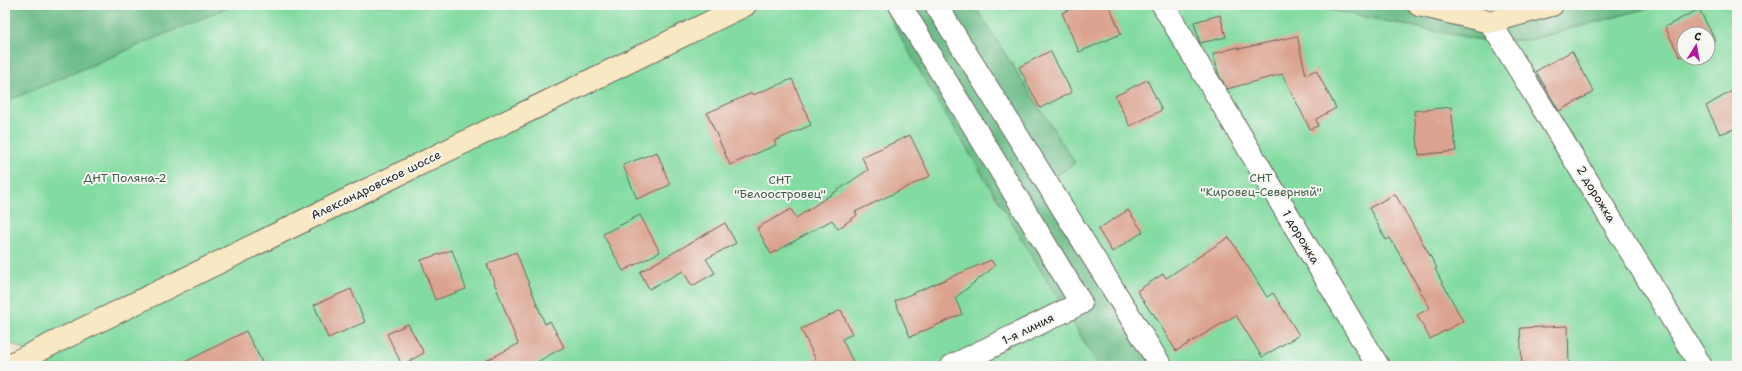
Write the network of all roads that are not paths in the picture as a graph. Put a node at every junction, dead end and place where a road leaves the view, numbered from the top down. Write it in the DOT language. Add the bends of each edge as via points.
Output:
graph roads {
  1 [pos="745,5"];
  2 [pos="900,5"];
  3 [pos="936,5"];
  4 [pos="1163,5"];
  5 [pos="1419,5"];
  6 [pos="1552,5"];
  7 [pos="1490,22"];
  8 [pos="7,366"];
  9 [pos="952,366"];
  10 [pos="1161,366"];
  11 [pos="1378,366"];
  12 [pos="1701,366"];
  1 -- 8 [label="street, Александровское шоссе"];
  2 -- 9 [label="street, 1-я линия" via="1081,303"];
  3 -- 10 [label="street"];
  4 -- 11 [label="street, 1 дорожка"];
  5 -- 7 [label="street"];
  6 -- 7 [label="street"];
  7 -- 12 [label="street, 2 дорожка"];
}
